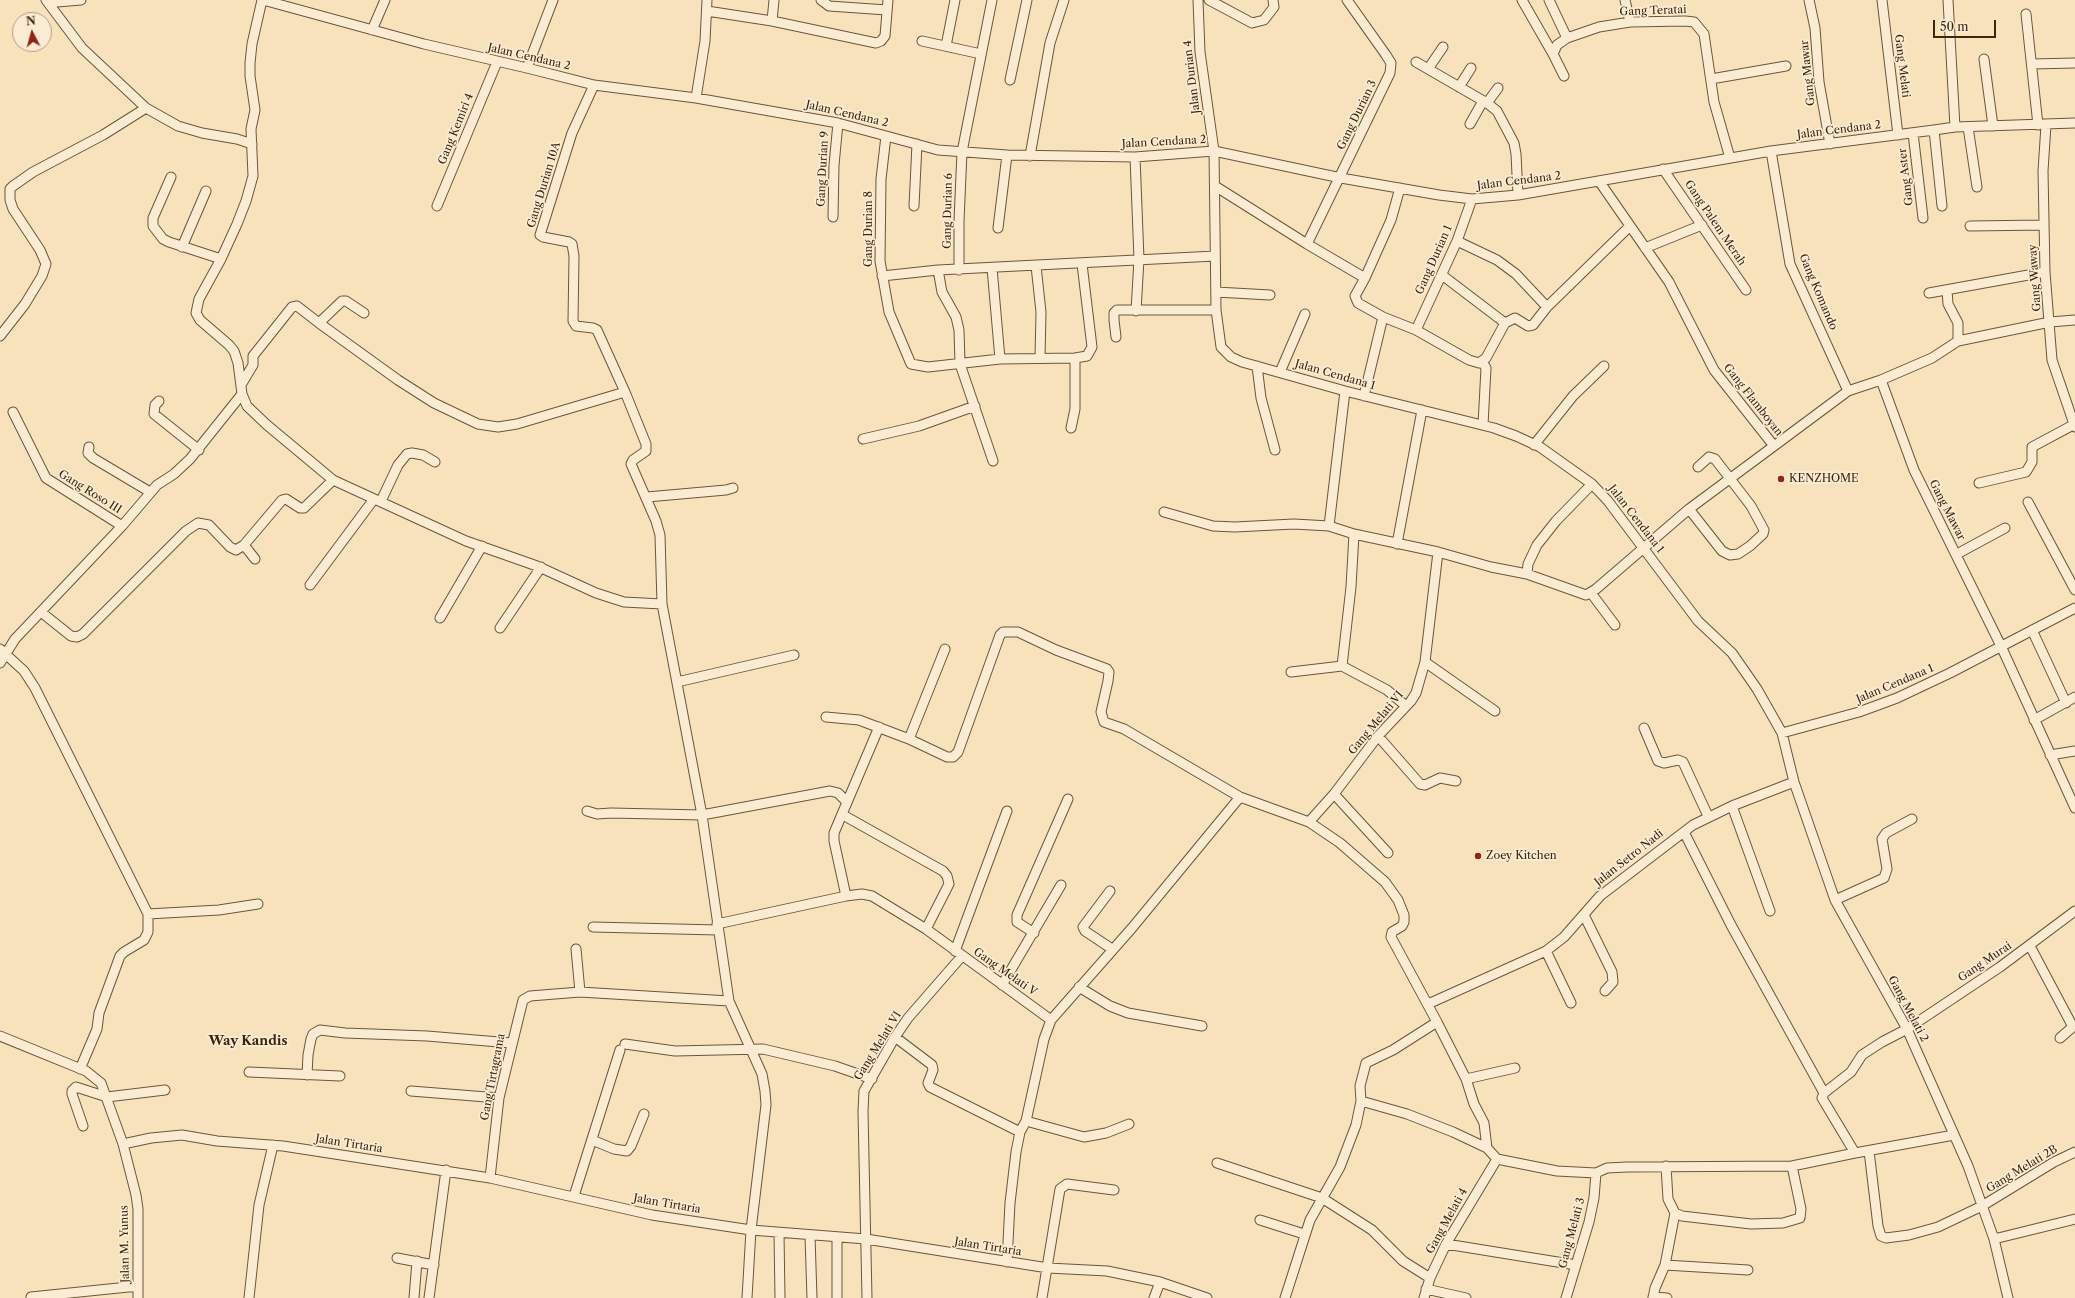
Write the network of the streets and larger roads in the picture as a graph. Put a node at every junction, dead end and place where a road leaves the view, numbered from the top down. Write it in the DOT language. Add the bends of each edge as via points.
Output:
graph roads {
  1 [pos="48,0"];
  2 [pos="81,0"];
  3 [pos="265,0"];
  4 [pos="385,0"];
  5 [pos="553,0"];
  6 [pos="707,0"];
  7 [pos="774,0"];
  8 [pos="822,0"];
  9 [pos="888,0"];
  10 [pos="955,0"];
  11 [pos="992,0"];
  12 [pos="1027,0"];
  13 [pos="1064,0"];
  14 [pos="1198,0"];
  15 [pos="1209,0"];
  16 [pos="1273,0"];
  17 [pos="1347,0"];
  18 [pos="1522,0"];
  19 [pos="1549,0"];
  20 [pos="1625,0"];
  21 [pos="1809,0"];
  22 [pos="1882,0"];
  23 [pos="1948,0"];
  24 [pos="707,10"];
  25 [pos="887,10"];
  26 [pos="2026,14"];
  27 [pos="772,20"];
  28 [pos="1630,22"];
  29 [pos="372,30"];
  30 [pos="1567,38"];
  31 [pos="922,41"];
  32 [pos="946,46"];
  33 [pos="1443,47"];
  34 [pos="981,54"];
  35 [pos="1553,54"];
  36 [pos="1984,59"];
  37 [pos="497,62"];
  38 [pos="1416,62"];
  39 [pos="2075,63"];
  40 [pos="2032,64"];
  41 [pos="1786,66"];
  42 [pos="526,68"];
  43 [pos="1471,68"];
  44 [pos="1428,69"];
  45 [pos="1564,76"];
  46 [pos="1711,79"];
  47 [pos="1010,80"];
  48 [pos="594,85"];
  49 [pos="1459,87"];
  50 [pos="1498,88"];
  51 [pos="696,98"];
  52 [pos="1485,102"];
  53 [pos="146,108"];
  54 [pos="838,122"];
  55 [pos="2075,123"];
  56 [pos="1470,124"];
  57 [pos="2042,125"];
  58 [pos="1993,126"];
  59 [pos="1955,127"];
  60 [pos="1968,127"];
  61 [pos="1934,130"];
  62 [pos="1913,133"];
  63 [pos="1898,135"];
  64 [pos="886,136"];
  65 [pos="252,144"];
  66 [pos="917,144"];
  67 [pos="1830,144"];
  68 [pos="1214,151"];
  69 [pos="1771,151"];
  70 [pos="962,152"];
  71 [pos="1007,155"];
  72 [pos="1030,156"];
  73 [pos="1135,157"];
  74 [pos="1730,158"];
  75 [pos="1663,169"];
  76 [pos="171,177"];
  77 [pos="1341,178"];
  78 [pos="1600,181"];
  79 [pos="1214,186"];
  80 [pos="1977,187"];
  81 [pos="1400,188"];
  82 [pos="206,191"];
  83 [pos="1518,195"];
  84 [pos="1472,198"];
  85 [pos="437,206"];
  86 [pos="914,206"];
  87 [pos="1942,206"];
  88 [pos="833,217"];
  89 [pos="1923,218"];
  90 [pos="1702,225"];
  91 [pos="2044,225"];
  92 [pos="1630,226"];
  93 [pos="1970,226"];
  94 [pos="998,228"];
  95 [pos="1457,241"];
  96 [pos="1307,244"];
  97 [pos="182,247"];
  98 [pos="1645,248"];
  99 [pos="1215,256"];
  100 [pos="221,259"];
  101 [pos="1139,259"];
  102 [pos="1082,264"];
  103 [pos="1036,266"];
  104 [pos="992,268"];
  105 [pos="938,270"];
  106 [pos="960,270"];
  107 [pos="2044,272"];
  108 [pos="1442,275"];
  109 [pos="882,276"];
  110 [pos="1365,278"];
  111 [pos="1746,290"];
  112 [pos="1947,290"];
  113 [pos="1216,292"];
  114 [pos="1929,293"];
  115 [pos="1270,295"];
  116 [pos="1547,307"];
  117 [pos="1216,310"];
  118 [pos="1136,311"];
  119 [pos="364,313"];
  120 [pos="1305,314"];
  121 [pos="1383,317"];
  122 [pos="2075,320"];
  123 [pos="2050,322"];
  124 [pos="319,323"];
  125 [pos="1505,323"];
  126 [pos="1416,330"];
  127 [pos="0,336"];
  128 [pos="1116,337"];
  129 [pos="1958,341"];
  130 [pos="1040,358"];
  131 [pos="1075,358"];
  132 [pos="1000,359"];
  133 [pos="1482,361"];
  134 [pos="960,364"];
  135 [pos="1257,366"];
  136 [pos="1604,366"];
  137 [pos="1280,372"];
  138 [pos="1881,380"];
  139 [pos="241,389"];
  140 [pos="1345,391"];
  141 [pos="1848,391"];
  142 [pos="625,392"];
  143 [pos="1364,396"];
  144 [pos="159,401"];
  145 [pos="975,406"];
  146 [pos="1422,410"];
  147 [pos="13,412"];
  148 [pos="1483,425"];
  149 [pos="2075,425"];
  150 [pos="1071,428"];
  151 [pos="863,439"];
  152 [pos="1534,444"];
  153 [pos="1774,446"];
  154 [pos="89,447"];
  155 [pos="198,450"];
  156 [pos="1275,450"];
  157 [pos="993,461"];
  158 [pos="435,462"];
  159 [pos="1698,467"];
  160 [pos="1732,479"];
  161 [pos="333,480"];
  162 [pos="1979,483"];
  163 [pos="1592,484"];
  164 [pos="733,488"];
  165 [pos="150,492"];
  166 [pos="647,497"];
  167 [pos="378,500"];
  168 [pos="2028,502"];
  169 [pos="1689,509"];
  170 [pos="1164,512"];
  171 [pos="122,526"];
  172 [pos="1328,526"];
  173 [pos="2005,528"];
  174 [pos="1354,534"];
  175 [pos="1397,544"];
  176 [pos="244,545"];
  177 [pos="482,546"];
  178 [pos="1644,548"];
  179 [pos="1438,552"];
  180 [pos="1957,554"];
  181 [pos="255,559"];
  182 [pos="541,567"];
  183 [pos="1527,574"];
  184 [pos="310,585"];
  185 [pos="2075,590"];
  186 [pos="1591,593"];
  187 [pos="662,604"];
  188 [pos="2075,608"];
  189 [pos="41,612"];
  190 [pos="440,618"];
  191 [pos="1615,626"];
  192 [pos="500,628"];
  193 [pos="2032,630"];
  194 [pos="2001,646"];
  195 [pos="945,649"];
  196 [pos="3,651"];
  197 [pos="794,655"];
  198 [pos="0,662"];
  199 [pos="1425,662"];
  200 [pos="1342,666"];
  201 [pos="1291,672"];
  202 [pos="677,682"];
  203 [pos="2075,697"];
  204 [pos="2066,703"];
  205 [pos="1406,706"];
  206 [pos="1495,711"];
  207 [pos="826,716"];
  208 [pos="2034,720"];
  209 [pos="879,727"];
  210 [pos="1644,728"];
  211 [pos="1782,733"];
  212 [pos="1378,736"];
  213 [pos="909,739"];
  214 [pos="2075,751"];
  215 [pos="2050,755"];
  216 [pos="1456,781"];
  217 [pos="1794,782"];
  218 [pos="1334,794"];
  219 [pos="1240,797"];
  220 [pos="1068,799"];
  221 [pos="847,802"];
  222 [pos="1732,806"];
  223 [pos="2075,808"];
  224 [pos="1007,811"];
  225 [pos="587,812"];
  226 [pos="702,815"];
  227 [pos="843,815"];
  228 [pos="1708,816"];
  229 [pos="1912,818"];
  230 [pos="1309,822"];
  231 [pos="1684,832"];
  232 [pos="1388,853"];
  233 [pos="1061,885"];
  234 [pos="1110,891"];
  235 [pos="846,896"];
  236 [pos="1835,900"];
  237 [pos="258,904"];
  238 [pos="1770,911"];
  239 [pos="2075,911"];
  240 [pos="148,914"];
  241 [pos="1584,915"];
  242 [pos="717,927"];
  243 [pos="593,928"];
  244 [pos="926,929"];
  245 [pos="1034,933"];
  246 [pos="2030,946"];
  247 [pos="576,949"];
  248 [pos="1112,949"];
  249 [pos="1546,951"];
  250 [pos="958,954"];
  251 [pos="1002,985"];
  252 [pos="1079,987"];
  253 [pos="1605,991"];
  254 [pos="580,992"];
  255 [pos="729,1001"];
  256 [pos="1571,1003"];
  257 [pos="1428,1004"];
  258 [pos="1051,1020"];
  259 [pos="1437,1022"];
  260 [pos="1202,1026"];
  261 [pos="2074,1026"];
  262 [pos="1907,1029"];
  263 [pos="0,1036"];
  264 [pos="895,1037"];
  265 [pos="2060,1038"];
  266 [pos="512,1043"];
  267 [pos="752,1049"];
  268 [pos="1515,1068"];
  269 [pos="80,1069"];
  270 [pos="249,1072"];
  271 [pos="307,1075"];
  272 [pos="340,1076"];
  273 [pos="872,1079"];
  274 [pos="1466,1079"];
  275 [pos="165,1090"];
  276 [pos="411,1090"];
  277 [pos="1824,1093"];
  278 [pos="107,1097"];
  279 [pos="499,1098"];
  280 [pos="1361,1101"];
  281 [pos="644,1114"];
  282 [pos="1026,1121"];
  283 [pos="1129,1124"];
  284 [pos="83,1126"];
  285 [pos="1020,1132"];
  286 [pos="1954,1135"];
  287 [pos="592,1140"];
  288 [pos="123,1144"];
  289 [pos="273,1145"];
  290 [pos="1486,1148"];
  291 [pos="1869,1151"];
  292 [pos="2075,1152"];
  293 [pos="1855,1153"];
  294 [pos="1497,1159"];
  295 [pos="1216,1163"];
  296 [pos="1666,1166"];
  297 [pos="1792,1166"];
  298 [pos="446,1170"];
  299 [pos="1596,1173"];
  300 [pos="490,1178"];
  301 [pos="1114,1190"];
  302 [pos="574,1196"];
  303 [pos="1322,1198"];
  304 [pos="1982,1206"];
  305 [pos="1675,1213"];
  306 [pos="2075,1219"];
  307 [pos="1260,1220"];
  308 [pos="750,1230"];
  309 [pos="779,1233"];
  310 [pos="1304,1234"];
  311 [pos="810,1236"];
  312 [pos="837,1238"];
  313 [pos="866,1239"];
  314 [pos="1994,1239"];
  315 [pos="1446,1244"];
  316 [pos="397,1258"];
  317 [pos="417,1261"];
  318 [pos="1007,1262"];
  319 [pos="1665,1264"];
  320 [pos="434,1265"];
  321 [pos="1576,1265"];
  322 [pos="1048,1268"];
  323 [pos="1748,1270"];
  324 [pos="1430,1278"];
  325 [pos="1160,1282"];
  326 [pos="138,1286"];
  327 [pos="1425,1293"];
  328 [pos="31,1297"];
  329 [pos="138,1298"];
  330 [pos="249,1298"];
  331 [pos="414,1298"];
  332 [pos="430,1298"];
  333 [pos="747,1298"];
  334 [pos="780,1298"];
  335 [pos="812,1298"];
  336 [pos="837,1298"];
  337 [pos="867,1298"];
  338 [pos="1042,1298"];
  339 [pos="1154,1298"];
  340 [pos="1207,1298"];
  341 [pos="1285,1298"];
  342 [pos="1466,1298"];
  343 [pos="1566,1298"];
  344 [pos="1653,1298"];
  345 [pos="1667,1298"];
  346 [pos="2008,1298"];
  1 -- 2 [label="street"];
  1 -- 53 [label="street" via="82,48"];
  3 -- 29 [label="street, Jalan Cendana 2"];
  3 -- 65 [label="street" via="252,44 250,63 255,110 251,129"];
  4 -- 29 [label="street"];
  5 -- 42 [label="street"];
  6 -- 24 [label="street"];
  7 -- 27 [label="street"];
  8 -- 25 [label="street" via="830,6"];
  9 -- 25 [label="street"];
  10 -- 32 [label="street"];
  11 -- 34 [label="street, Gang Durian 6"];
  12 -- 47 [label="street"];
  13 -- 72 [label="street" via="1050,43"];
  14 -- 68 [label="street, Jalan Durian 4" via="1200,52"];
  15 -- 16 [label="street" via="1252,23 1264,20 1274,7"];
  17 -- 77 [label="street, Gang Durian 3" via="1386,55 1390,63 1390,73"];
  18 -- 35 [label="street"];
  19 -- 30 [label="street"];
  20 -- 28 [label="street"];
  21 -- 67 [label="street, Gang Mawar"];
  22 -- 63 [label="street, Gang Melati"];
  23 -- 59 [label="street"];
  24 -- 27 [label="street"];
  24 -- 51 [label="street"];
  25 -- 27 [label="street" via="885,36 876,43"];
  26 -- 40 [label="street, Gang Waway"];
  28 -- 30 [label="street, Gang Teratai"];
  28 -- 46 [label="street, Gang Teratai" via="1694,22 1704,34"];
  29 -- 37 [label="street, Jalan Cendana 2"];
  30 -- 35 [label="street, Gang Teratai" via="1557,45"];
  31 -- 32 [label="street"];
  32 -- 34 [label="street"];
  33 -- 44 [label="street"];
  34 -- 70 [label="street, Gang Durian 6"];
  35 -- 45 [label="street"];
  36 -- 58 [label="street"];
  37 -- 42 [label="street, Jalan Cendana 2"];
  37 -- 85 [label="street, Gang Kemiri 4"];
  38 -- 44 [label="street"];
  39 -- 40 [label="street"];
  40 -- 57 [label="street, Gang Waway"];
  41 -- 46 [label="street"];
  42 -- 48 [label="street, Jalan Cendana 2"];
  43 -- 49 [label="street"];
  44 -- 49 [label="street"];
  46 -- 74 [label="street, Gang Teratai" via="1714,102"];
  48 -- 51 [label="street, Jalan Cendana 2"];
  48 -- 142 [label="street, Gang Durian 10A" via="572,133 540,234 543,238 572,244 573,321 576,326 597,330"];
  49 -- 52 [label="street"];
  50 -- 52 [label="street"];
  51 -- 54 [label="street, Jalan Cendana 2"];
  52 -- 56 [label="street"];
  52 -- 83 [label="street" via="1497,111 1514,143"];
  53 -- 65 [label="street" via="178,126"];
  53 -- 127 [label="street" via="91,142 33,172 10,189 13,209 40,250 46,264 42,276 25,304"];
  54 -- 64 [label="street, Jalan Cendana 2"];
  54 -- 88 [label="street, Gang Durian 9"];
  55 -- 57 [label="street, Jalan Cendana 2"];
  57 -- 58 [label="street, Jalan Cendana 2"];
  57 -- 91 [label="street, Gang Waway"];
  58 -- 60 [label="street, Jalan Cendana 2"];
  59 -- 60 [label="street, Jalan Cendana 2"];
  59 -- 61 [label="street, Jalan Cendana 2"];
  60 -- 80 [label="street"];
  61 -- 62 [label="street, Jalan Cendana 2"];
  61 -- 87 [label="street"];
  62 -- 63 [label="street, Jalan Cendana 2"];
  62 -- 89 [label="street, Gang Aster"];
  63 -- 67 [label="street, Jalan Cendana 2"];
  64 -- 66 [label="street, Jalan Cendana 2"];
  64 -- 109 [label="street, Gang Durian 8" via="881,180"];
  65 -- 100 [label="street" via="253,176 246,201"];
  66 -- 70 [label="street, Jalan Cendana 2" via="938,150"];
  66 -- 86 [label="street"];
  67 -- 69 [label="street, Jalan Cendana 2"];
  68 -- 73 [label="street, Jalan Cendana 2"];
  68 -- 77 [label="street, Jalan Cendana 2"];
  68 -- 79 [label="street, Jalan Cendana 1"];
  69 -- 74 [label="street, Jalan Cendana 2"];
  69 -- 141 [label="street, Gang Komando" via="1790,264"];
  70 -- 71 [label="street, Jalan Cendana 2"];
  70 -- 106 [label="street, Gang Durian 6"];
  71 -- 72 [label="street, Jalan Cendana 2"];
  71 -- 94 [label="street"];
  72 -- 73 [label="street, Jalan Cendana 2"];
  73 -- 101 [label="street"];
  74 -- 75 [label="street, Jalan Cendana 2"];
  75 -- 78 [label="street, Jalan Cendana 2"];
  75 -- 90 [label="street, Gang Palem Merah"];
  76 -- 97 [label="street" via="153,218 153,226 163,239"];
  77 -- 81 [label="street, Jalan Cendana 2"];
  77 -- 96 [label="street, Gang Durian 3"];
  78 -- 83 [label="street, Jalan Cendana 2"];
  78 -- 92 [label="street, Gang Flamboyan"];
  79 -- 96 [label="street"];
  79 -- 99 [label="street, Jalan Cendana 1"];
  81 -- 84 [label="street, Jalan Cendana 2"];
  81 -- 110 [label="street" via="1391,220"];
  82 -- 97 [label="street"];
  83 -- 84 [label="street, Jalan Cendana 2"];
  84 -- 95 [label="street, Gang Durian 1"];
  90 -- 98 [label="street"];
  90 -- 111 [label="street, Gang Palem Merah"];
  91 -- 93 [label="street"];
  91 -- 107 [label="street, Gang Waway"];
  92 -- 98 [label="street, Gang Flamboyan"];
  92 -- 116 [label="street"];
  95 -- 108 [label="street, Gang Durian 1"];
  95 -- 116 [label="street" via="1497,260 1516,274"];
  96 -- 110 [label="street"];
  97 -- 100 [label="street"];
  98 -- 153 [label="street, Gang Flamboyan" via="1683,306 1714,370"];
  99 -- 101 [label="street"];
  99 -- 113 [label="street, Jalan Cendana 1"];
  100 -- 139 [label="street" via="199,298 196,313 200,320 234,351"];
  101 -- 102 [label="street"];
  101 -- 118 [label="street"];
  102 -- 103 [label="street"];
  102 -- 131 [label="street" via="1092,347 1087,356"];
  103 -- 104 [label="street"];
  103 -- 130 [label="street" via="1041,312"];
  104 -- 106 [label="street"];
  104 -- 132 [label="street"];
  105 -- 106 [label="street"];
  105 -- 109 [label="street"];
  105 -- 134 [label="street" via="942,292 956,317"];
  107 -- 112 [label="street"];
  107 -- 123 [label="street, Gang Waway"];
  108 -- 125 [label="street"];
  108 -- 126 [label="street, Gang Durian 1"];
  109 -- 134 [label="street, Gang Durian 8" via="889,312 911,364 928,368"];
  110 -- 121 [label="street" via="1355,300"];
  112 -- 114 [label="street"];
  112 -- 129 [label="street" via="1948,304 1958,323"];
  113 -- 115 [label="street"];
  113 -- 117 [label="street, Jalan Cendana 1"];
  116 -- 125 [label="street" via="1532,325 1528,326 1515,318"];
  117 -- 118 [label="street"];
  117 -- 135 [label="street, Jalan Cendana 1" via="1221,347 1224,352"];
  118 -- 128 [label="street" via="1117,310 1114,313"];
  119 -- 124 [label="street" via="342,301"];
  120 -- 137 [label="street"];
  121 -- 126 [label="street"];
  121 -- 143 [label="street"];
  122 -- 123 [label="street"];
  123 -- 129 [label="street"];
  123 -- 149 [label="street, Gang Waway" via="2052,360"];
  124 -- 139 [label="street" via="297,306 292,307 253,356 253,365"];
  124 -- 142 [label="street" via="434,403 478,424 498,427 517,424"];
  125 -- 133 [label="street"];
  126 -- 133 [label="street" via="1469,360 1479,363"];
  129 -- 138 [label="street, Gang Flamboyan" via="1932,358"];
  130 -- 131 [label="street"];
  130 -- 132 [label="street"];
  131 -- 150 [label="street" via="1075,409"];
  132 -- 134 [label="street"];
  133 -- 148 [label="street" via="1486,368"];
  134 -- 145 [label="street"];
  135 -- 137 [label="street, Jalan Cendana 1"];
  135 -- 156 [label="street"];
  136 -- 152 [label="street" via="1572,396"];
  137 -- 140 [label="street, Jalan Cendana 1"];
  138 -- 141 [label="street, Gang Flamboyan"];
  138 -- 180 [label="street, Gang Mawar" via="1914,470"];
  139 -- 155 [label="street"];
  139 -- 161 [label="street" via="247,406"];
  140 -- 143 [label="street, Jalan Cendana 1"];
  140 -- 172 [label="street"];
  141 -- 153 [label="street, Gang Flamboyan"];
  142 -- 166 [label="street" via="646,444 646,451 631,464"];
  143 -- 146 [label="street, Jalan Cendana 1"];
  144 -- 155 [label="street" via="155,405 154,414"];
  145 -- 151 [label="street" via="919,426"];
  145 -- 157 [label="street"];
  146 -- 148 [label="street, Jalan Cendana 1"];
  146 -- 175 [label="street"];
  147 -- 171 [label="street, Gang Roso III" via="46,478"];
  148 -- 152 [label="street, Jalan Cendana 1"];
  149 -- 162 [label="street" via="2032,447 2032,462 2026,472"];
  152 -- 163 [label="street, Jalan Cendana 1"];
  153 -- 160 [label="street"];
  154 -- 165 [label="street" via="88,453 93,458"];
  155 -- 165 [label="street" via="174,474"];
  158 -- 167 [label="street" via="424,455 412,452 407,454"];
  159 -- 160 [label="street" via="1712,457"];
  160 -- 169 [label="street"];
  160 -- 169 [label="street" via="1764,530 1750,546 1738,554 1730,555 1722,551"];
  161 -- 167 [label="street"];
  161 -- 176 [label="street" via="304,508 286,499 282,500"];
  163 -- 178 [label="street, Jalan Cendana 1"];
  163 -- 183 [label="street" via="1556,520 1537,545 1528,564"];
  164 -- 166 [label="street"];
  165 -- 171 [label="street"];
  166 -- 187 [label="street" via="660,535"];
  167 -- 177 [label="street"];
  167 -- 184 [label="street"];
  168 -- 185 [label="street"];
  169 -- 178 [label="street"];
  170 -- 172 [label="street" via="1213,526"];
  171 -- 189 [label="street"];
  172 -- 174 [label="street"];
  173 -- 180 [label="street"];
  174 -- 175 [label="street"];
  174 -- 200 [label="street"];
  175 -- 179 [label="street"];
  176 -- 181 [label="street"];
  176 -- 189 [label="street" via="236,550 209,525 198,524 186,531 84,634 77,637 70,636"];
  177 -- 182 [label="street"];
  177 -- 190 [label="street"];
  178 -- 186 [label="street"];
  178 -- 211 [label="street, Jalan Cendana 1" via="1698,621 1732,653 1757,689"];
  179 -- 183 [label="street"];
  179 -- 199 [label="street, Gang Melati VI"];
  180 -- 194 [label="street, Gang Mawar"];
  182 -- 187 [label="street" via="596,593 624,602"];
  182 -- 192 [label="street"];
  183 -- 186 [label="street" via="1580,594"];
  186 -- 191 [label="street"];
  187 -- 202 [label="street"];
  188 -- 193 [label="street, Jalan Cendana 1"];
  189 -- 196 [label="street"];
  193 -- 194 [label="street, Jalan Cendana 1"];
  193 -- 204 [label="street"];
  194 -- 208 [label="street, Gang Mawar"];
  194 -- 211 [label="street, Jalan Cendana 1" via="1897,698 1859,712"];
  195 -- 213 [label="street"];
  196 -- 198 [label="street"];
  196 -- 240 [label="street" via="24,671 35,688"];
  197 -- 202 [label="street"];
  199 -- 205 [label="street, Gang Melati VI" via="1416,693"];
  199 -- 206 [label="street"];
  200 -- 201 [label="street"];
  200 -- 205 [label="street" via="1387,690"];
  202 -- 226 [label="street"];
  203 -- 204 [label="street"];
  204 -- 208 [label="street"];
  205 -- 212 [label="street, Gang Melati VI"];
  207 -- 209 [label="street" via="859,720"];
  208 -- 215 [label="street, Gang Mawar"];
  209 -- 213 [label="street"];
  209 -- 221 [label="street"];
  210 -- 228 [label="street" via="1658,761 1683,762"];
  211 -- 217 [label="street, Gang Melati 2"];
  212 -- 216 [label="street" via="1420,784 1425,785 1440,778"];
  212 -- 218 [label="street, Gang Melati VI"];
  213 -- 219 [label="street" via="948,757 956,754 1000,635 1008,631 1018,632 1056,650 1107,669 1108,681 1101,712 1104,722 1124,729"];
  214 -- 215 [label="street"];
  215 -- 223 [label="street, Gang Mawar"];
  217 -- 222 [label="street, Jalan Setro Nadi"];
  217 -- 236 [label="street, Gang Melati 2"];
  218 -- 230 [label="street, Gang Melati VI"];
  218 -- 232 [label="street"];
  219 -- 230 [label="street"];
  219 -- 248 [label="street"];
  220 -- 245 [label="street" via="1017,915 1017,922"];
  221 -- 226 [label="street" via="838,793 830,791"];
  221 -- 227 [label="street"];
  222 -- 228 [label="street, Jalan Setro Nadi"];
  222 -- 238 [label="street"];
  224 -- 250 [label="street"];
  225 -- 226 [label="street"];
  226 -- 242 [label="street"];
  227 -- 235 [label="street" via="834,833 834,842"];
  227 -- 244 [label="street" via="948,876 949,884"];
  228 -- 231 [label="street, Jalan Setro Nadi"];
  229 -- 236 [label="street" via="1886,833 1882,839 1887,869 1884,878"];
  230 -- 257 [label="street" via="1385,882 1398,900 1404,922 1392,932 1391,937"];
  231 -- 241 [label="street, Jalan Setro Nadi" via="1600,896"];
  231 -- 277 [label="street" via="1731,925"];
  233 -- 245 [label="street"];
  234 -- 248 [label="street" via="1084,927 1085,931"];
  235 -- 242 [label="street, Gang Melati V"];
  235 -- 244 [label="street, Gang Melati V" via="872,896"];
  236 -- 262 [label="street, Gang Melati 2"];
  237 -- 240 [label="street" via="219,910"];
  239 -- 246 [label="street, Gang Murai"];
  240 -- 269 [label="street" via="148,932 144,940 120,956 99,1013 97,1029"];
  241 -- 249 [label="street, Jalan Setro Nadi" via="1564,937"];
  241 -- 253 [label="street" via="1612,972 1613,982"];
  242 -- 243 [label="street, Gang Melati V"];
  242 -- 255 [label="street"];
  244 -- 250 [label="street, Gang Melati V"];
  245 -- 251 [label="street"];
  246 -- 261 [label="street"];
  246 -- 262 [label="street, Gang Murai"];
  247 -- 254 [label="street"];
  248 -- 252 [label="street"];
  249 -- 256 [label="street"];
  249 -- 257 [label="street, Jalan Setro Nadi"];
  250 -- 251 [label="street, Gang Melati V"];
  250 -- 264 [label="street, Gang Melati VI"];
  251 -- 258 [label="street, Gang Melati V"];
  252 -- 258 [label="street"];
  252 -- 260 [label="street" via="1110,1006 1128,1013"];
  254 -- 255 [label="street"];
  254 -- 266 [label="street, Gang Tirtagrama" via="530,996 523,1000"];
  255 -- 267 [label="street"];
  257 -- 259 [label="street"];
  258 -- 282 [label="street" via="1044,1039"];
  259 -- 274 [label="street"];
  259 -- 280 [label="street" via="1393,1050 1366,1063 1360,1086"];
  261 -- 265 [label="street"];
  262 -- 277 [label="street, Gang Murai" via="1862,1055 1851,1072"];
  262 -- 286 [label="street, Gang Melati 2"];
  263 -- 269 [label="street, Jalan M. Yunus"];
  264 -- 273 [label="street, Gang Melati VI"];
  264 -- 285 [label="street" via="932,1066 928,1083 930,1088"];
  266 -- 271 [label="street" via="320,1030 313,1034 311,1039"];
  266 -- 279 [label="street, Gang Tirtagrama"];
  267 -- 273 [label="street" via="763,1048 796,1056"];
  267 -- 287 [label="street" via="675,1051 622,1047 604,1094"];
  267 -- 308 [label="street" via="762,1074 766,1105"];
  268 -- 274 [label="street"];
  269 -- 278 [label="street, Jalan M. Yunus" via="94,1075"];
  270 -- 271 [label="street"];
  271 -- 272 [label="street"];
  273 -- 313 [label="street, Gang Melati VI" via="864,1091 863,1100"];
  274 -- 290 [label="street" via="1474,1104 1484,1123"];
  275 -- 278 [label="street"];
  276 -- 279 [label="street"];
  277 -- 293 [label="street" via="1822,1098"];
  278 -- 284 [label="street" via="80,1087 74,1088 72,1094"];
  278 -- 288 [label="street, Jalan M. Yunus"];
  279 -- 300 [label="street, Gang Tirtagrama"];
  280 -- 290 [label="street" via="1407,1114"];
  280 -- 303 [label="street" via="1356,1125 1345,1155"];
  281 -- 287 [label="street" via="627,1151 614,1150"];
  282 -- 283 [label="street" via="1084,1137 1106,1133"];
  282 -- 285 [label="street"];
  285 -- 318 [label="street" via="1010,1203"];
  286 -- 291 [label="street"];
  286 -- 304 [label="street, Gang Melati 2"];
  287 -- 302 [label="street"];
  288 -- 289 [label="street, Jalan Tirtaria" via="182,1135 217,1141"];
  288 -- 326 [label="street, Jalan M. Yunus" via="138,1209"];
  289 -- 298 [label="street, Jalan Tirtaria"];
  289 -- 330 [label="street" via="259,1205"];
  290 -- 294 [label="street"];
  291 -- 293 [label="street"];
  291 -- 304 [label="street, Gang Melati 2B" via="1881,1236 1886,1238 1909,1235 1938,1227"];
  292 -- 304 [label="street, Gang Melati 2B"];
  293 -- 297 [label="street"];
  294 -- 299 [label="street" via="1557,1171"];
  294 -- 315 [label="street, Gang Melati 4"];
  295 -- 303 [label="street"];
  296 -- 297 [label="street"];
  296 -- 299 [label="street" via="1607,1168"];
  296 -- 305 [label="street" via="1668,1199"];
  297 -- 305 [label="street" via="1801,1209 1800,1218 1783,1223 1751,1224"];
  298 -- 300 [label="street, Jalan Tirtaria"];
  298 -- 320 [label="street"];
  299 -- 321 [label="street, Gang Melati 3" via="1590,1216"];
  300 -- 302 [label="street, Jalan Tirtaria"];
  301 -- 322 [label="street" via="1067,1184 1060,1189"];
  302 -- 308 [label="street, Jalan Tirtaria" via="652,1215"];
  303 -- 310 [label="street"];
  303 -- 324 [label="street" via="1372,1230 1403,1261"];
  304 -- 314 [label="street, Gang Melati 2"];
  305 -- 319 [label="street"];
  306 -- 314 [label="street"];
  307 -- 310 [label="street"];
  308 -- 309 [label="street, Jalan Tirtaria"];
  308 -- 333 [label="street"];
  309 -- 311 [label="street, Jalan Tirtaria"];
  309 -- 334 [label="street"];
  310 -- 341 [label="street"];
  311 -- 312 [label="street, Jalan Tirtaria"];
  311 -- 335 [label="street"];
  312 -- 313 [label="street, Jalan Tirtaria"];
  312 -- 336 [label="street"];
  313 -- 318 [label="street, Jalan Tirtaria"];
  313 -- 337 [label="street, Gang Melati VI"];
  314 -- 346 [label="street, Gang Melati 2"];
  315 -- 321 [label="street"];
  315 -- 324 [label="street, Gang Melati 4"];
  316 -- 317 [label="street"];
  317 -- 320 [label="street"];
  317 -- 331 [label="street"];
  318 -- 322 [label="street, Jalan Tirtaria"];
  319 -- 323 [label="street"];
  319 -- 344 [label="street"];
  320 -- 332 [label="street"];
  321 -- 343 [label="street, Gang Melati 3"];
  322 -- 325 [label="street, Jalan Tirtaria" via="1107,1271"];
  322 -- 338 [label="street"];
  324 -- 327 [label="street, Gang Melati 4"];
  325 -- 339 [label="street"];
  325 -- 340 [label="street, Jalan Tirtaria"];
  326 -- 328 [label="street"];
  326 -- 329 [label="street, Jalan M. Yunus"];
  327 -- 342 [label="street"];
  344 -- 345 [label="street"];
}
